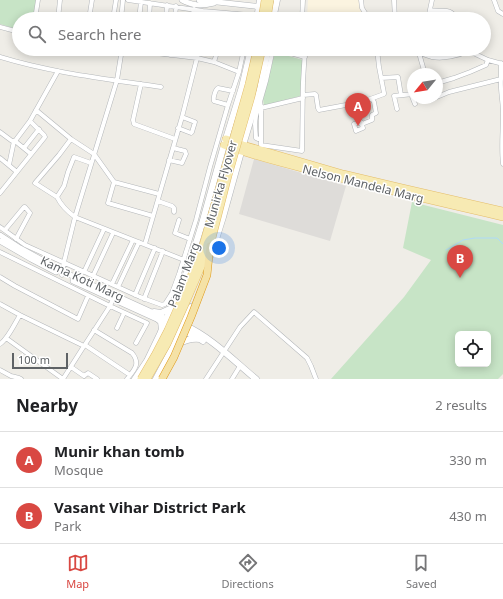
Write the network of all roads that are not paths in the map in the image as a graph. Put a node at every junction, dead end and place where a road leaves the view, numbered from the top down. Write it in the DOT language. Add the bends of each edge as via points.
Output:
graph roads {
  1 [pos="38,0"];
  2 [pos="60,0"];
  3 [pos="92,0"];
  4 [pos="116,0"];
  5 [pos="124,0"];
  6 [pos="128,0"];
  7 [pos="182,0"];
  8 [pos="199,0"];
  9 [pos="271,0"];
  10 [pos="303,0"];
  11 [pos="360,0"];
  12 [pos="394,0"];
  13 [pos="432,0"];
  14 [pos="494,0"];
  15 [pos="141,2"];
  16 [pos="217,2"];
  17 [pos="150,3"];
  18 [pos="259,3"];
  19 [pos="167,5"];
  20 [pos="176,6"];
  21 [pos="194,9"];
  22 [pos="275,10"];
  23 [pos="430,10"];
  24 [pos="203,11"];
  25 [pos="437,11"];
  26 [pos="36,12"];
  27 [pos="59,12"];
  28 [pos="90,12"];
  29 [pos="114,12"];
  30 [pos="122,12"];
  31 [pos="140,12"];
  32 [pos="149,12"];
  33 [pos="166,12"];
  34 [pos="176,12"];
  35 [pos="193,12"];
  36 [pos="222,12"];
  37 [pos="265,12"];
  38 [pos="271,12"];
  39 [pos="302,12"];
  40 [pos="365,12"];
  41 [pos="395,12"];
  42 [pos="452,12"];
  43 [pos="503,14"];
  44 [pos="0,27"];
  45 [pos="12,30"];
  46 [pos="122,56"];
  47 [pos="178,56"];
  48 [pos="216,56"];
  49 [pos="242,56"];
  50 [pos="250,56"];
  51 [pos="255,56"];
  52 [pos="260,56"];
  53 [pos="267,56"];
  54 [pos="272,56"];
  55 [pos="305,56"];
  56 [pos="378,56"];
  57 [pos="421,56"];
  58 [pos="430,56"];
  59 [pos="446,56"];
  60 [pos="480,56"];
  61 [pos="0,57"];
  62 [pos="187,57"];
  63 [pos="197,58"];
  64 [pos="488,60"];
  65 [pos="214,62"];
  66 [pos="502,63"];
  67 [pos="424,68"];
  68 [pos="58,71"];
  69 [pos="239,72"];
  70 [pos="381,78"];
  71 [pos="501,79"];
  72 [pos="117,80"];
  73 [pos="443,81"];
  74 [pos="141,84"];
  75 [pos="161,87"];
  76 [pos="233,91"];
  77 [pos="407,94"];
  78 [pos="443,94"];
  79 [pos="401,95"];
  80 [pos="303,96"];
  81 [pos="372,99"];
  82 [pos="260,101"];
  83 [pos="228,106"];
  84 [pos="261,108"];
  85 [pos="397,109"];
  86 [pos="36,110"];
  87 [pos="182,117"];
  88 [pos="30,121"];
  89 [pos="362,124"];
  90 [pos="178,128"];
  91 [pos="39,129"];
  92 [pos="0,132"];
  93 [pos="260,138"];
  94 [pos="71,139"];
  95 [pos="175,139"];
  96 [pos="15,141"];
  97 [pos="225,142"];
  98 [pos="260,147"];
  99 [pos="24,148"];
  100 [pos="173,148"];
  101 [pos="242,148"];
  102 [pos="282,149"];
  103 [pos="31,154"];
  104 [pos="94,154"];
  105 [pos="286,157"];
  106 [pos="0,158"];
  107 [pos="169,160"];
  108 [pos="91,163"];
  109 [pos="503,164"];
  110 [pos="9,165"];
  111 [pos="17,172"];
  112 [pos="114,182"];
  113 [pos="0,193"];
  114 [pos="159,194"];
  115 [pos="57,197"];
  116 [pos="158,201"];
  117 [pos="503,211"];
  118 [pos="174,212"];
  119 [pos="153,216"];
  120 [pos="75,217"];
  121 [pos="503,217"];
  122 [pos="179,220"];
  123 [pos="0,227"];
  124 [pos="104,229"];
  125 [pos="4,230"];
  126 [pos="113,232"];
  127 [pos="0,236"];
  128 [pos="16,239"];
  129 [pos="190,239"];
  130 [pos="133,240"];
  131 [pos="0,241"];
  132 [pos="139,242"];
  133 [pos="145,244"];
  134 [pos="210,246"];
  135 [pos="155,248"];
  136 [pos="163,251"];
  137 [pos="0,252"];
  138 [pos="184,260"];
  139 [pos="64,262"];
  140 [pos="84,272"];
  141 [pos="62,273"];
  142 [pos="93,276"];
  143 [pos="0,277"];
  144 [pos="112,284"];
  145 [pos="118,287"];
  146 [pos="135,295"];
  147 [pos="88,296"];
  148 [pos="114,298"];
  149 [pos="144,299"];
  150 [pos="0,304"];
  151 [pos="110,306"];
  152 [pos="172,308"];
  153 [pos="154,312"];
  154 [pos="124,313"];
  155 [pos="20,315"];
  156 [pos="158,319"];
  157 [pos="166,321"];
  158 [pos="117,328"];
  159 [pos="183,328"];
  160 [pos="94,330"];
  161 [pos="162,331"];
  162 [pos="6,338"];
  163 [pos="200,339"];
  164 [pos="136,343"];
  165 [pos="0,344"];
  166 [pos="84,345"];
  167 [pos="173,347"];
  168 [pos="152,350"];
  169 [pos="224,352"];
  170 [pos="167,358"];
  171 [pos="240,366"];
  172 [pos="70,367"];
  173 [pos="0,370"];
  174 [pos="84,377"];
  175 [pos="12,378"];
  176 [pos="131,378"];
  177 [pos="21,379"];
  178 [pos="63,379"];
  179 [pos="97,379"];
  180 [pos="141,379"];
  181 [pos="148,379"];
  182 [pos="156,379"];
  183 [pos="162,379"];
  184 [pos="206,379"];
  185 [pos="232,379"];
  186 [pos="256,379"];
  187 [pos="316,379"];
  1 -- 26 [label="street"];
  2 -- 27 [label="street"];
  3 -- 28 [label="street"];
  4 -- 29 [label="street"];
  5 -- 30 [label="street"];
  6 -- 15 [label="street"];
  7 -- 16 [label="street" via="204,5"];
  8 -- 16 [label="street"];
  9 -- 22 [label="main road"];
  9 -- 37 [label="main road, bridge"];
  9 -- 38 [label="main road, bridge"];
  10 -- 39 [label="street"];
  11 -- 40 [label="street"];
  12 -- 41 [label="street"];
  13 -- 23 [label="street"];
  13 -- 25 [label="street"];
  14 -- 43 [label="street" via="497,10"];
  15 -- 17 [label="street"];
  15 -- 31 [label="street"];
  16 -- 18 [label="street"];
  17 -- 19 [label="street"];
  17 -- 32 [label="street"];
  18 -- 22 [label="street"];
  19 -- 20 [label="street"];
  19 -- 33 [label="street"];
  20 -- 21 [label="street"];
  20 -- 34 [label="street"];
  21 -- 24 [label="street"];
  21 -- 35 [label="street"];
  23 -- 25 [label="street"];
  24 -- 36 [label="street"];
  25 -- 42 [label="street"];
  44 -- 45 [label="street"];
  46 -- 72 [label="street"];
  47 -- 62 [label="street"];
  48 -- 65 [label="street"];
  49 -- 69 [label="street"];
  50 -- 97 [label="main road, Palam Marg"];
  51 -- 180 [label="main road, Munirka Flyover, bridge" via="202,249 168,330"];
  52 -- 134 [label="main road, Munirka Flyover, bridge"];
  53 -- 101 [label="main road, Palam Marg" via="260,89"];
  54 -- 82 [label="street"];
  55 -- 80 [label="street"];
  56 -- 70 [label="street"];
  57 -- 67 [label="street"];
  58 -- 59 [label="street"];
  60 -- 64 [label="street"];
  61 -- 68 [label="street"];
  62 -- 63 [label="street"];
  63 -- 65 [label="street"];
  63 -- 87 [label="street"];
  64 -- 66 [label="street"];
  64 -- 73 [label="street" via="486,65"];
  65 -- 69 [label="street"];
  66 -- 71 [label="street"];
  68 -- 72 [label="street"];
  68 -- 86 [label="street"];
  69 -- 76 [label="street"];
  70 -- 79 [label="street" via="398,77"];
  70 -- 81 [label="street" via="384,93"];
  71 -- 78 [label="street"];
  71 -- 109 [label="street"];
  72 -- 74 [label="street"];
  72 -- 104 [label="street"];
  74 -- 75 [label="street"];
  74 -- 95 [label="street" via="134,124"];
  76 -- 83 [label="street"];
  76 -- 83 [label="street" via="218,88 213,99"];
  77 -- 79 [label="street"];
  79 -- 85 [label="street" via="394,96"];
  80 -- 81 [label="street" via="315,94 319,110"];
  80 -- 84 [label="street"];
  80 -- 102 [label="street" via="303,151"];
  81 -- 89 [label="street" via="376,113 372,120"];
  82 -- 84 [label="street"];
  82 -- 93 [label="street" via="255,124 256,138"];
  83 -- 129 [label="street"];
  84 -- 93 [label="street"];
  86 -- 88 [label="street"];
  86 -- 94 [label="street"];
  87 -- 90 [label="street"];
  87 -- 90 [label="street" via="195,122 192,132"];
  88 -- 91 [label="street"];
  88 -- 96 [label="street"];
  90 -- 95 [label="street"];
  91 -- 99 [label="street"];
  91 -- 103 [label="street" via="45,136"];
  92 -- 96 [label="street"];
  93 -- 98 [label="street"];
  94 -- 104 [label="street"];
  94 -- 115 [label="street" via="35,183"];
  95 -- 100 [label="street"];
  96 -- 99 [label="street"];
  96 -- 110 [label="street"];
  97 -- 101 [label="main road, Nelson Mandela Marg"];
  97 -- 152 [label="main road, Palam Marg" via="202,227"];
  98 -- 101 [label="main road, Nelson Mandela Marg"];
  98 -- 102 [label="street"];
  98 -- 105 [label="main road, Nelson Mandela Marg"];
  99 -- 103 [label="street"];
  100 -- 107 [label="street"];
  100 -- 107 [label="street" via="185,151 186,154 182,163"];
  101 -- 121 [label="main road, Nelson Mandela Marg" via="342,180"];
  101 -- 159 [label="main road, Palam Marg" via="204,279"];
  102 -- 105 [label="street"];
  103 -- 111 [label="street"];
  104 -- 108 [label="street"];
  104 -- 112 [label="street"];
  105 -- 117 [label="main road, Nelson Mandela Marg" via="343,174"];
  106 -- 110 [label="street"];
  107 -- 114 [label="street"];
  108 -- 115 [label="street" via="74,157 64,186"];
  108 -- 120 [label="street"];
  110 -- 111 [label="street"];
  111 -- 113 [label="street"];
  112 -- 114 [label="street"];
  112 -- 119 [label="street" via="108,203"];
  114 -- 116 [label="street"];
  115 -- 120 [label="street" via="64,208"];
  116 -- 118 [label="street" via="172,206"];
  116 -- 119 [label="street"];
  119 -- 133 [label="street"];
  120 -- 124 [label="street"];
  120 -- 139 [label="street"];
  122 -- 129 [label="street" via="175,233"];
  123 -- 125 [label="street"];
  124 -- 126 [label="street"];
  124 -- 140 [label="street"];
  125 -- 128 [label="street"];
  125 -- 128 [label="street" via="24,206 30,213"];
  126 -- 130 [label="street"];
  126 -- 142 [label="street"];
  127 -- 141 [label="street, Kama Koti Marg"];
  128 -- 139 [label="street"];
  129 -- 138 [label="street"];
  130 -- 132 [label="street"];
  130 -- 144 [label="street"];
  131 -- 141 [label="street, Kama Koti Marg"];
  132 -- 133 [label="street"];
  132 -- 145 [label="street"];
  133 -- 135 [label="street"];
  134 -- 181 [label="main road, Munirka Flyover, bridge"];
  134 -- 183 [label="highway, bridge" via="207,275 174,357"];
  135 -- 136 [label="street"];
  135 -- 146 [label="street"];
  136 -- 138 [label="street"];
  136 -- 149 [label="street"];
  137 -- 147 [label="street"];
  138 -- 149 [label="street" via="172,293 165,304"];
  139 -- 140 [label="street"];
  139 -- 141 [label="street"];
  140 -- 142 [label="street"];
  141 -- 148 [label="street, Kama Koti Marg"];
  142 -- 144 [label="street"];
  143 -- 147 [label="street" via="78,319"];
  144 -- 145 [label="street"];
  145 -- 146 [label="street"];
  146 -- 149 [label="street"];
  147 -- 151 [label="street"];
  148 -- 151 [label="street"];
  148 -- 153 [label="street, Kama Koti Marg"];
  148 -- 156 [label="street, Kama Koti Marg"];
  150 -- 155 [label="street"];
  151 -- 154 [label="street"];
  151 -- 160 [label="street"];
  152 -- 153 [label="main road" via="161,313"];
  152 -- 157 [label="main road, Palam Marg"];
  153 -- 157 [label="street, Kama Koti Marg"];
  154 -- 158 [label="street"];
  154 -- 164 [label="street" via="147,323"];
  155 -- 162 [label="street"];
  155 -- 166 [label="street"];
  156 -- 157 [label="street, Kama Koti Marg"];
  156 -- 161 [label="main road"];
  157 -- 159 [label="main road"];
  157 -- 161 [label="main road, Palam Marg"];
  159 -- 163 [label="main road"];
  159 -- 167 [label="main road, Palam Marg"];
  159 -- 169 [label="main road" via="197,332"];
  160 -- 166 [label="street"];
  160 -- 176 [label="street" via="135,357 137,363"];
  161 -- 168 [label="main road, Palam Marg"];
  162 -- 165 [label="street"];
  162 -- 178 [label="street"];
  163 -- 167 [label="main road" via="190,339"];
  163 -- 169 [label="main road"];
  166 -- 172 [label="street"];
  166 -- 176 [label="street"];
  167 -- 170 [label="main road, Palam Marg"];
  168 -- 170 [label="main road" via="156,347 162,348 167,353"];
  168 -- 176 [label="main road, Palam Marg" via="147,361"];
  169 -- 171 [label="main road"];
  169 -- 184 [label="street"];
  169 -- 187 [label="street" via="254,312 307,358"];
  170 -- 182 [label="main road, Palam Marg"];
  171 -- 185 [label="street"];
  171 -- 186 [label="main road"];
  172 -- 174 [label="street"];
  172 -- 178 [label="street"];
  173 -- 175 [label="street"];
  174 -- 179 [label="street" via="88,374"];
  175 -- 177 [label="street"];
}
